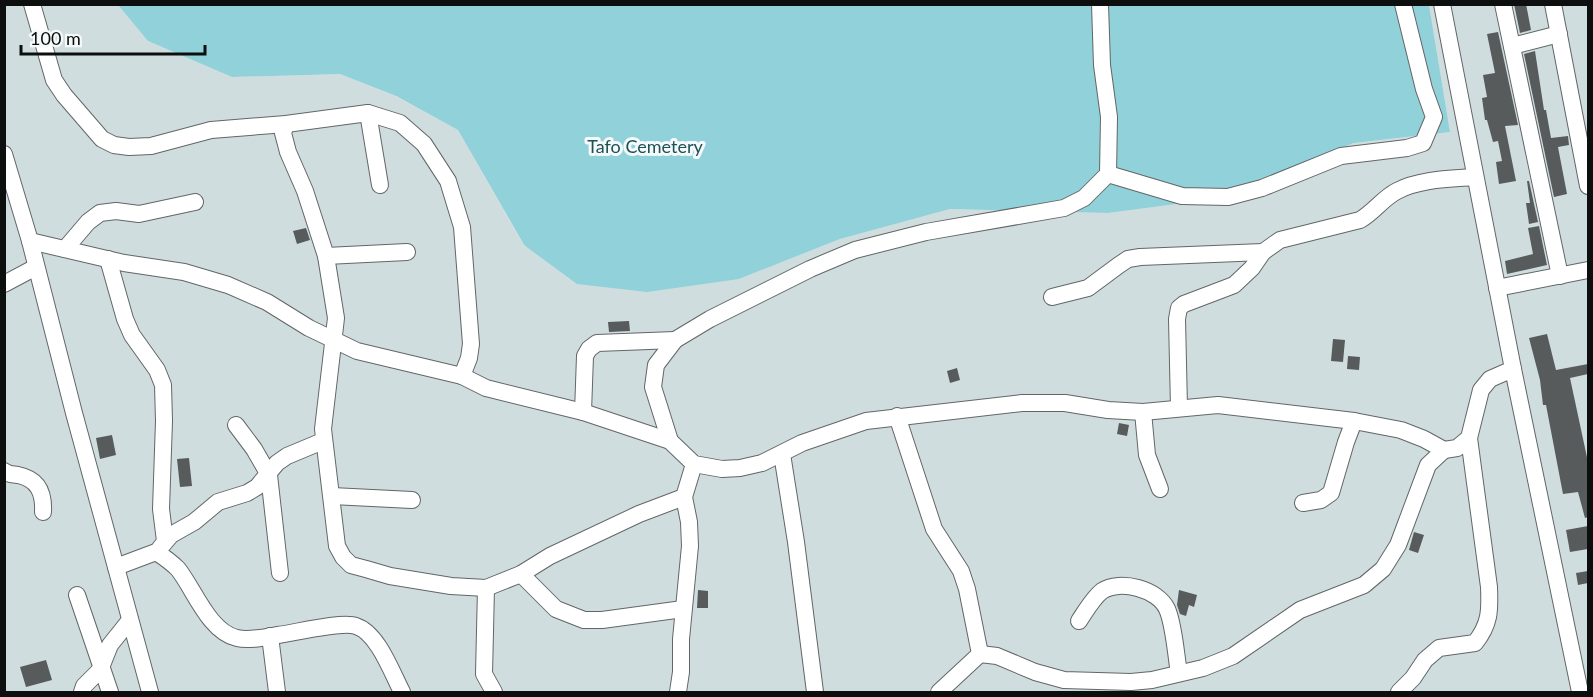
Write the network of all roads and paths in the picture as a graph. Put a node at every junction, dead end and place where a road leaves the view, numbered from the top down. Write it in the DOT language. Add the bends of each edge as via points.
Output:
graph roads {
  1 [pos="32,4"];
  2 [pos="1100,4"];
  3 [pos="1403,4"];
  4 [pos="1442,4"];
  5 [pos="1503,4"];
  6 [pos="1552,4"];
  7 [pos="1559,34"];
  8 [pos="1512,46"];
  9 [pos="368,113"];
  10 [pos="285,124"];
  11 [pos="4,154"];
  12 [pos="1108,174"];
  13 [pos="1475,177"];
  14 [pos="380,185"];
  15 [pos="1588,186"];
  16 [pos="195,202"];
  17 [pos="30,241"];
  18 [pos="65,249"];
  19 [pos="406,252"];
  20 [pos="1263,252"];
  21 [pos="326,256"];
  22 [pos="108,259"];
  23 [pos="36,267"];
  24 [pos="1588,270"];
  25 [pos="1560,276"];
  26 [pos="4,284"];
  27 [pos="1497,288"];
  28 [pos="1052,297"];
  29 [pos="675,340"];
  30 [pos="334,341"];
  31 [pos="1514,369"];
  32 [pos="462,376"];
  33 [pos="1179,408"];
  34 [pos="583,412"];
  35 [pos="1143,412"];
  36 [pos="897,416"];
  37 [pos="1354,421"];
  38 [pos="236,425"];
  39 [pos="1469,438"];
  40 [pos="323,441"];
  41 [pos="669,441"];
  42 [pos="1444,450"];
  43 [pos="782,454"];
  44 [pos="694,464"];
  45 [pos="4,471"];
  46 [pos="268,475"];
  47 [pos="1160,489"];
  48 [pos="332,496"];
  49 [pos="684,497"];
  50 [pos="412,500"];
  51 [pos="1303,503"];
  52 [pos="43,512"];
  53 [pos="161,546"];
  54 [pos="116,567"];
  55 [pos="280,573"];
  56 [pos="521,574"];
  57 [pos="486,588"];
  58 [pos="77,596"];
  59 [pos="683,609"];
  60 [pos="130,620"];
  61 [pos="1079,621"];
  62 [pos="270,636"];
  63 [pos="980,654"];
  64 [pos="100,670"];
  65 [pos="1179,673"];
  66 [pos="82,693"];
  67 [pos="110,693"];
  68 [pos="150,693"];
  69 [pos="278,693"];
  70 [pos="402,693"];
  71 [pos="494,693"];
  72 [pos="678,693"];
  73 [pos="815,693"];
  74 [pos="939,693"];
  75 [pos="1399,693"];
  76 [pos="1580,693"];
  1 -- 10 [label="street" via="54,80 102,139 114,145 152,146 210,130"];
  2 -- 12 [label="street" via="1109,117"];
  3 -- 12 [label="street" via="1434,117 1423,143 1341,156 1270,185 1228,197 1182,196"];
  4 -- 13 [label="street"];
  5 -- 8 [label="street"];
  6 -- 7 [label="street"];
  7 -- 8 [label="street"];
  7 -- 15 [label="street"];
  8 -- 25 [label="street"];
  9 -- 10 [label="street"];
  9 -- 14 [label="street"];
  9 -- 32 [label="street" via="400,123 424,144 448,181 462,227 471,344"];
  10 -- 21 [label="street" via="288,152"];
  11 -- 17 [label="street"];
  12 -- 29 [label="street" via="1084,198 1064,208 926,232 855,250 764,291"];
  13 -- 20 [label="street" via="1396,191 1360,220 1280,240"];
  13 -- 27 [label="street"];
  16 -- 18 [label="street" via="139,214 100,213"];
  17 -- 18 [label="street"];
  17 -- 23 [label="street"];
  18 -- 22 [label="street"];
  19 -- 21 [label="street"];
  20 -- 28 [label="street" via="1128,259 1088,288"];
  20 -- 33 [label="street" via="1234,285 1179,308"];
  21 -- 30 [label="street" via="336,318"];
  22 -- 30 [label="street" via="184,272 228,285 267,302"];
  22 -- 53 [label="street" via="125,319 163,385"];
  23 -- 26 [label="street"];
  23 -- 54 [label="street"];
  24 -- 25 [label="street"];
  25 -- 27 [label="street"];
  27 -- 31 [label="street"];
  29 -- 34 [label="street" via="597,344 589,349 585,356"];
  29 -- 41 [label="street" via="656,365 653,387"];
  30 -- 32 [label="street" via="394,362"];
  30 -- 40 [label="street"];
  31 -- 39 [label="street" via="1490,379 1481,390"];
  31 -- 76 [label="street"];
  32 -- 34 [label="street" via="486,388"];
  33 -- 35 [label="street"];
  33 -- 37 [label="street" via="1218,405"];
  34 -- 41 [label="street"];
  35 -- 36 [label="street" via="1065,403 1022,403"];
  35 -- 47 [label="street" via="1147,455"];
  36 -- 43 [label="street" via="856,424"];
  36 -- 63 [label="street" via="934,529 961,571"];
  37 -- 42 [label="street" via="1401,430"];
  37 -- 51 [label="street" via="1331,493 1322,500"];
  38 -- 46 [label="street"];
  39 -- 42 [label="street" via="1457,448"];
  39 -- 75 [label="street" via="1490,587 1486,630 1475,643 1439,648"];
  40 -- 46 [label="street" via="287,456"];
  40 -- 48 [label="street"];
  41 -- 44 [label="street"];
  42 -- 65 [label="street" via="1428,465 1398,545 1383,569 1364,585 1300,610 1233,656"];
  43 -- 44 [label="street" via="740,468"];
  43 -- 73 [label="street"];
  44 -- 49 [label="street"];
  45 -- 52 [label="street" via="33,480 44,500"];
  46 -- 53 [label="street" via="257,488 218,502"];
  46 -- 55 [label="street"];
  48 -- 50 [label="street"];
  48 -- 57 [label="street" via="337,546 342,558 351,565 390,576"];
  49 -- 56 [label="street" via="587,537"];
  49 -- 59 [label="street" via="690,546"];
  53 -- 54 [label="street"];
  53 -- 62 [label="street" via="208,616 224,632 237,638"];
  54 -- 60 [label="street"];
  56 -- 57 [label="street"];
  56 -- 59 [label="street" via="556,609 584,620"];
  57 -- 71 [label="street" via="484,674"];
  58 -- 64 [label="street"];
  59 -- 72 [label="street"];
  60 -- 64 [label="street" via="110,645"];
  60 -- 68 [label="street"];
  61 -- 65 [label="street" via="1102,591 1128,586 1147,591 1161,599 1168,610"];
  62 -- 69 [label="street"];
  62 -- 70 [label="street" via="355,625 369,633"];
  63 -- 65 [label="street" via="997,656 1064,680 1131,682"];
  63 -- 74 [label="street"];
  64 -- 66 [label="street"];
  64 -- 67 [label="street"];
}
